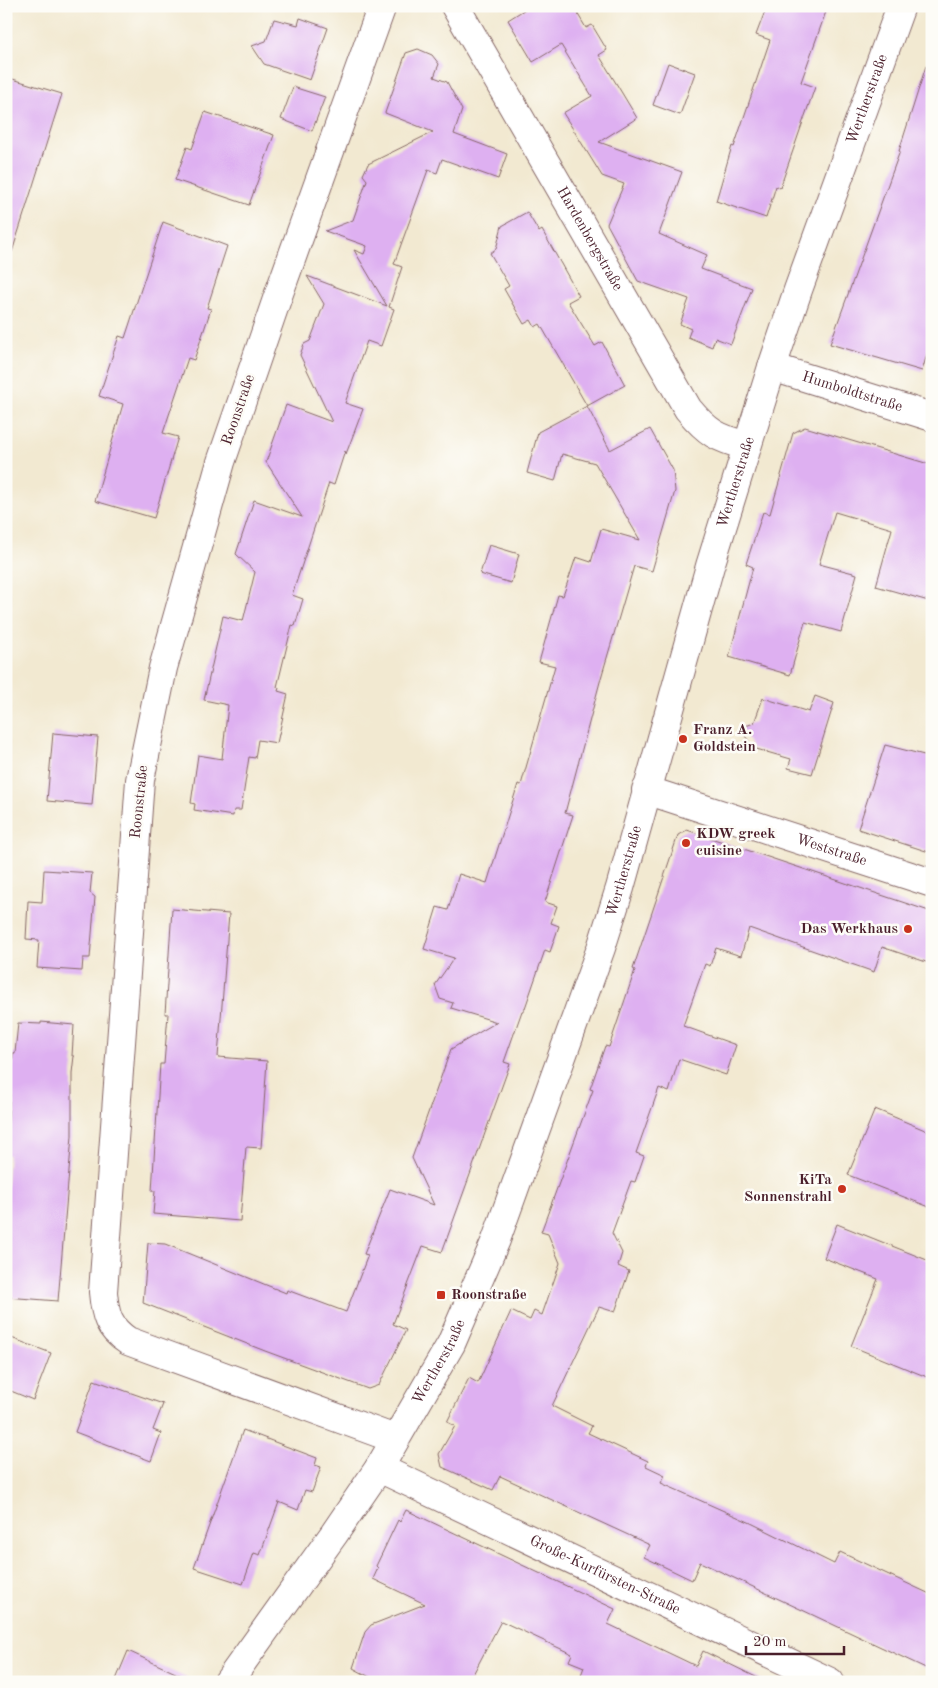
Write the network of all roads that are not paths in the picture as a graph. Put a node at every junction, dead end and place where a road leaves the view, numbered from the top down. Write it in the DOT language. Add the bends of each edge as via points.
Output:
graph roads {
  1 [pos="382,6"];
  2 [pos="455,6"];
  3 [pos="901,6"];
  4 [pos="772,367"];
  5 [pos="932,417"];
  6 [pos="747,446"];
  7 [pos="646,790"];
  8 [pos="932,883"];
  9 [pos="395,1438"];
  10 [pos="380,1468"];
  11 [pos="228,1682"];
  12 [pos="830,1682"];
  1 -- 9 [label="street, Roonstraße" via="221,462 163,668 140,780 103,1292 109,1323 128,1341"];
  2 -- 6 [label="street, Hardenbergstraße" via="688,409 713,434"];
  3 -- 4 [label="street, Wertherstraße"];
  4 -- 5 [label="street, Humboldtstraße"];
  4 -- 6 [label="street, Wertherstraße"];
  6 -- 7 [label="street, Wertherstraße"];
  7 -- 8 [label="street, Weststraße"];
  7 -- 9 [label="street, Wertherstraße" via="601,948 496,1240 451,1344"];
  9 -- 10 [label="street, Wertherstraße"];
  10 -- 11 [label="street, Wertherstraße"];
  10 -- 12 [label="street, Große-Kurfürsten-Straße"];
}
